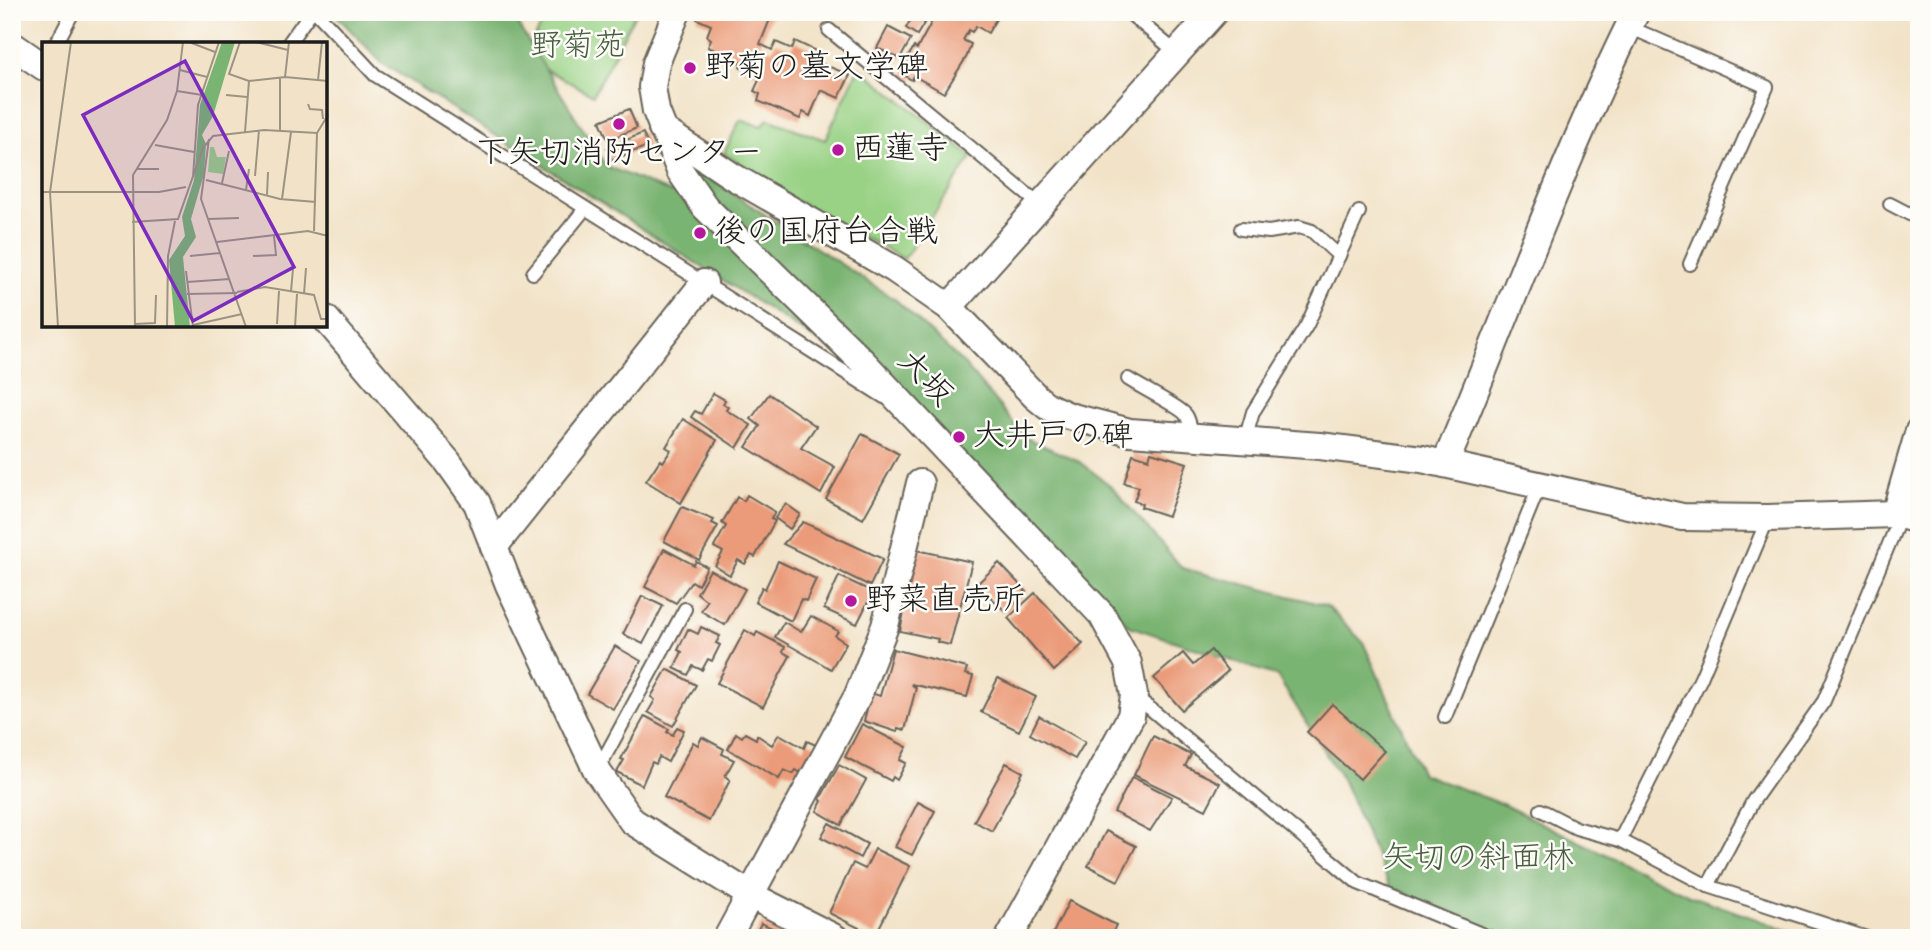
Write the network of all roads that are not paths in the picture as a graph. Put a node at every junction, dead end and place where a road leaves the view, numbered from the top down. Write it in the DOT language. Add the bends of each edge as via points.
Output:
graph roads {
  1 [pos="73,12"];
  2 [pos="314,12"];
  3 [pos="677,12"];
  4 [pos="1128,12"];
  5 [pos="1214,12"];
  6 [pos="1633,20"];
  7 [pos="830,30"];
  8 [pos="57,42"];
  9 [pos="290,42"];
  10 [pos="12,45"];
  11 [pos="1177,53"];
  12 [pos="42,66"];
  13 [pos="662,129"];
  14 [pos="1889,204"];
  15 [pos="1040,205"];
  16 [pos="583,210"];
  17 [pos="1359,212"];
  18 [pos="1919,219"];
  19 [pos="1241,229"];
  20 [pos="1339,256"];
  21 [pos="1690,264"];
  22 [pos="533,273"];
  23 [pos="704,283"];
  24 [pos="949,307"];
  25 [pos="327,320"];
  26 [pos="1128,379"];
  27 [pos="908,410"];
  28 [pos="1919,431"];
  29 [pos="1194,438"];
  30 [pos="1245,440"];
  31 [pos="1445,464"];
  32 [pos="920,482"];
  33 [pos="1539,487"];
  34 [pos="1905,516"];
  35 [pos="1768,519"];
  36 [pos="494,547"];
  37 [pos="685,609"];
  38 [pos="1134,695"];
  39 [pos="1445,717"];
  40 [pos="597,771"];
  41 [pos="1541,810"];
  42 [pos="1620,840"];
  43 [pos="1708,886"];
  44 [pos="750,895"];
  45 [pos="727,938"];
  46 [pos="835,938"];
  47 [pos="1009,938"];
  48 [pos="1491,938"];
  49 [pos="1867,938"];
  1 -- 8 [label="lane"];
  2 -- 9 [label="lane"];
  2 -- 16 [label="lane" via="375,75"];
  3 -- 13 [label="street, 大坂" via="656,63 652,87"];
  4 -- 11 [label="lane"];
  5 -- 11 [label="street"];
  6 -- 21 [label="lane" via="1767,87"];
  6 -- 31 [label="street" via="1559,178"];
  7 -- 15 [label="lane"];
  10 -- 12 [label="street"];
  11 -- 15 [label="street"];
  13 -- 24 [label="street"];
  13 -- 27 [label="street, 大坂" via="680,171 705,207"];
  14 -- 18 [label="lane"];
  15 -- 24 [label="street"];
  16 -- 22 [label="lane"];
  16 -- 23 [label="lane"];
  17 -- 20 [label="lane"];
  19 -- 20 [label="lane" via="1269,232 1299,227 1312,231"];
  20 -- 30 [label="lane" via="1302,334 1253,412"];
  23 -- 27 [label="lane" via="866,388"];
  23 -- 36 [label="street"];
  24 -- 29 [label="street" via="1047,406 1130,432"];
  25 -- 36 [label="street" via="448,462 477,503"];
  26 -- 29 [label="lane" via="1181,410"];
  27 -- 38 [label="street, 大坂" via="1101,615 1128,663"];
  28 -- 34 [label="street"];
  29 -- 30 [label="street"];
  30 -- 31 [label="street"];
  31 -- 33 [label="street"];
  32 -- 44 [label="street" via="885,626 858,695"];
  33 -- 35 [label="street" via="1682,517"];
  33 -- 39 [label="lane"];
  34 -- 35 [label="street"];
  34 -- 43 [label="lane" via="1824,701 1752,801"];
  35 -- 42 [label="lane" via="1701,678"];
  36 -- 40 [label="street"];
  37 -- 40 [label="lane"];
  38 -- 47 [label="street, 大坂" via="1131,716"];
  38 -- 48 [label="lane" via="1358,883"];
  40 -- 44 [label="street" via="632,821"];
  41 -- 42 [label="lane" via="1576,828"];
  42 -- 43 [label="lane"];
  43 -- 49 [label="lane"];
  44 -- 45 [label="street"];
  44 -- 46 [label="street"];
}
